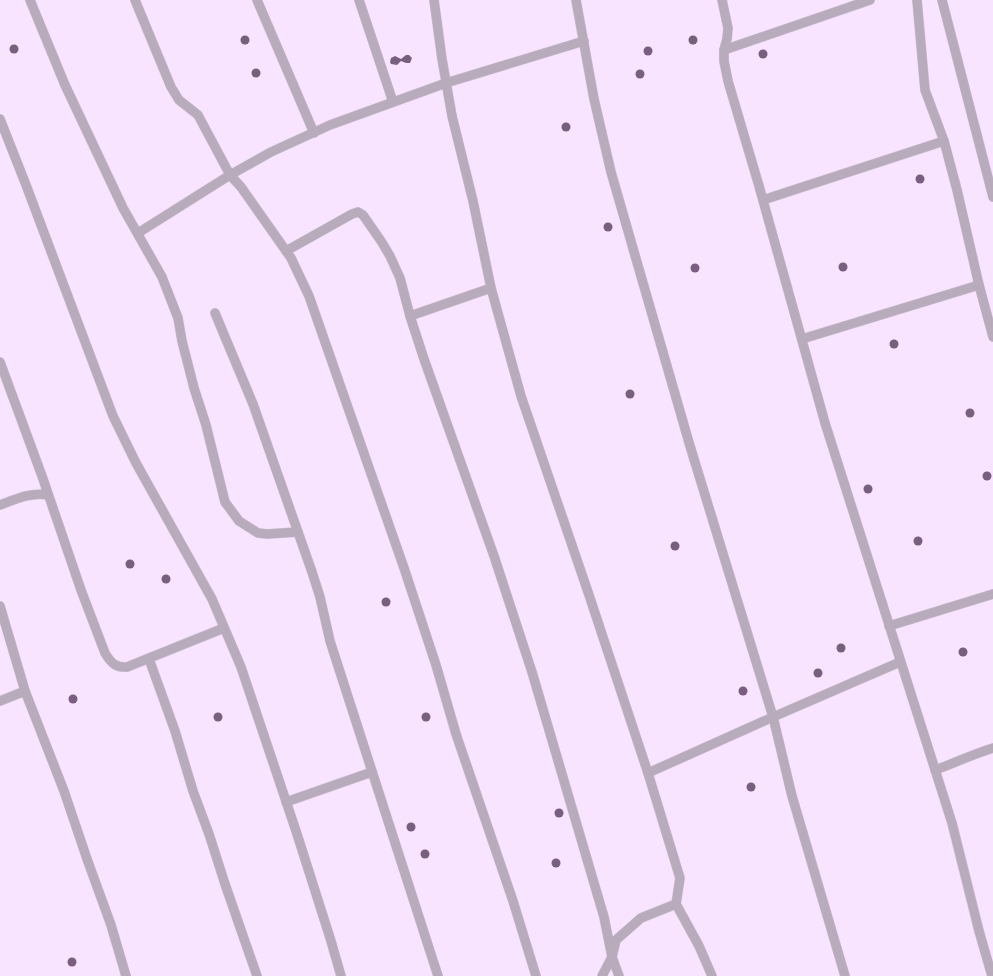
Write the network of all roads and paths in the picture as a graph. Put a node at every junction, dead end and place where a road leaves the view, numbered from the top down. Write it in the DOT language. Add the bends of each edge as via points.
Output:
graph roads {
  1 [pos="30,0"];
  2 [pos="135,0"];
  3 [pos="257,0"];
  4 [pos="359,0"];
  5 [pos="434,0"];
  6 [pos="576,0"];
  7 [pos="722,0"];
  8 [pos="870,0"];
  9 [pos="916,0"];
  10 [pos="942,0"];
  11 [pos="584,41"];
  12 [pos="724,50"];
  13 [pos="446,83"];
  14 [pos="393,102"];
  15 [pos="0,119"];
  16 [pos="314,133"];
  17 [pos="944,141"];
  18 [pos="230,175"];
  19 [pos="993,197"];
  20 [pos="763,200"];
  21 [pos="138,233"];
  22 [pos="286,251"];
  23 [pos="979,285"];
  24 [pos="491,288"];
  25 [pos="215,313"];
  26 [pos="410,316"];
  27 [pos="993,336"];
  28 [pos="802,339"];
  29 [pos="0,362"];
  30 [pos="48,495"];
  31 [pos="0,505"];
  32 [pos="298,532"];
  33 [pos="993,594"];
  34 [pos="0,606"];
  35 [pos="889,626"];
  36 [pos="224,628"];
  37 [pos="149,659"];
  38 [pos="900,662"];
  39 [pos="25,691"];
  40 [pos="0,701"];
  41 [pos="773,717"];
  42 [pos="993,748"];
  43 [pos="935,770"];
  44 [pos="372,772"];
  45 [pos="648,773"];
  46 [pos="286,802"];
  47 [pos="676,904"];
  48 [pos="612,957"];
  49 [pos="126,976"];
  50 [pos="257,976"];
  51 [pos="341,976"];
  52 [pos="438,976"];
  53 [pos="536,976"];
  54 [pos="602,976"];
  55 [pos="618,976"];
  56 [pos="712,976"];
  57 [pos="845,976"];
  58 [pos="992,976"];
  1 -- 21 [label="street" via="65,85 123,208"];
  2 -- 18 [label="street" via="170,87 179,100 198,115"];
  3 -- 16 [label="street"];
  4 -- 14 [label="street"];
  5 -- 13 [label="street"];
  6 -- 11 [label="street"];
  7 -- 12 [label="street" via="728,28"];
  8 -- 12 [label="street"];
  9 -- 17 [label="street" via="925,90"];
  10 -- 19 [label="street"];
  11 -- 13 [label="street"];
  11 -- 41 [label="street" via="611,172 690,446"];
  12 -- 20 [label="street" via="728,81"];
  13 -- 14 [label="street"];
  13 -- 24 [label="street"];
  14 -- 16 [label="street"];
  15 -- 36 [label="street" via="113,416 136,463 212,598"];
  16 -- 18 [label="street" via="271,152"];
  17 -- 20 [label="street"];
  17 -- 23 [label="street"];
  18 -- 21 [label="street"];
  18 -- 22 [label="street"];
  20 -- 28 [label="street"];
  21 -- 32 [label="street" via="162,277 178,318 225,502 239,521 258,533"];
  22 -- 26 [label="street" via="355,212 361,213 393,262"];
  22 -- 53 [label="street" via="309,296 376,484"];
  23 -- 27 [label="street"];
  23 -- 28 [label="street"];
  24 -- 26 [label="street"];
  24 -- 45 [label="street" via="521,396"];
  25 -- 32 [label="street" via="253,404"];
  26 -- 48 [label="street" via="532,672 602,910"];
  28 -- 35 [label="street" via="825,423"];
  29 -- 30 [label="street"];
  30 -- 31 [label="street" via="31,494"];
  30 -- 37 [label="street" via="81,590 110,662 127,668"];
  32 -- 44 [label="street"];
  33 -- 35 [label="street"];
  34 -- 39 [label="street"];
  35 -- 38 [label="street"];
  36 -- 37 [label="street"];
  36 -- 46 [label="street" via="241,667"];
  37 -- 50 [label="street"];
  38 -- 41 [label="street"];
  38 -- 43 [label="street"];
  39 -- 40 [label="street"];
  39 -- 49 [label="street" via="64,791"];
  41 -- 45 [label="street"];
  41 -- 57 [label="street" via="792,796"];
  42 -- 43 [label="street"];
  43 -- 58 [label="street" via="952,823"];
  44 -- 46 [label="street"];
  44 -- 52 [label="street"];
  45 -- 47 [label="street" via="680,878"];
  46 -- 51 [label="street"];
  47 -- 48 [label="street" via="641,918 616,940"];
  47 -- 56 [label="street"];
  48 -- 54 [label="street"];
  48 -- 55 [label="street"];
}
